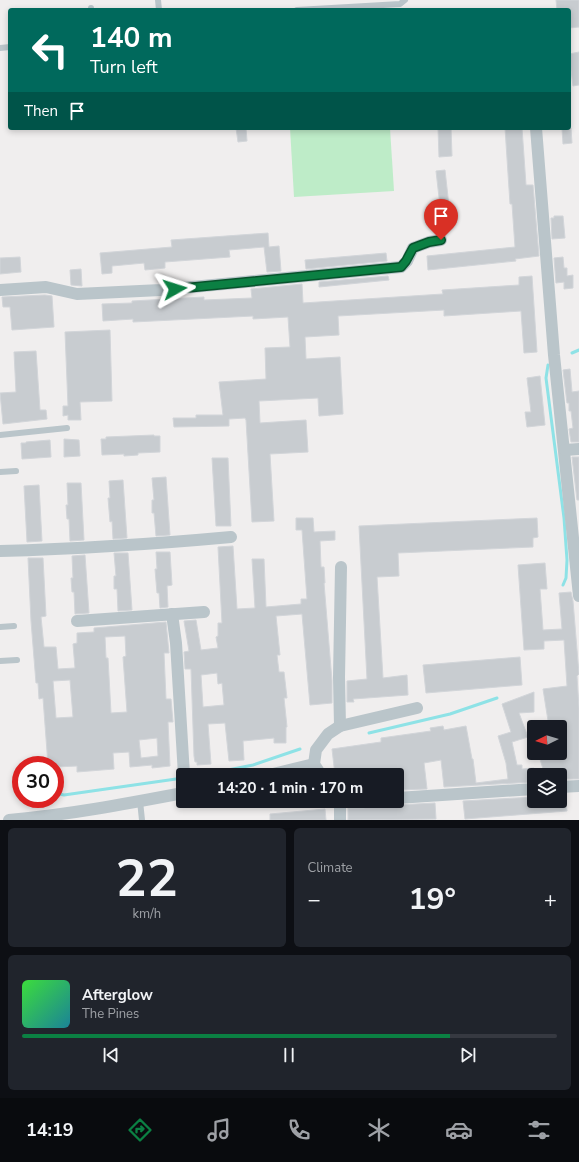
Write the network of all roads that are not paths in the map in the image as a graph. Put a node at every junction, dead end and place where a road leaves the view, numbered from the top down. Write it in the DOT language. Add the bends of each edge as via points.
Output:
graph roads {
  1 [pos="405,0"];
  2 [pos="331,8"];
  3 [pos="536,130"];
  4 [pos="441,240"];
  5 [pos="0,290"];
  6 [pos="68,428"];
  7 [pos="0,435"];
  8 [pos="579,449"];
  9 [pos="564,450"];
  10 [pos="16,471"];
  11 [pos="0,472"];
  12 [pos="231,537"];
  13 [pos="0,551"];
  14 [pos="341,567"];
  15 [pos="578,576"];
  16 [pos="579,596"];
  17 [pos="204,612"];
  18 [pos="172,614"];
  19 [pos="78,621"];
  20 [pos="14,626"];
  21 [pos="0,627"];
  22 [pos="17,660"];
  23 [pos="0,661"];
  24 [pos="417,708"];
  25 [pos="340,726"];
  26 [pos="314,764"];
  27 [pos="184,768"];
  28 [pos="298,768"];
  29 [pos="317,768"];
  30 [pos="579,786"];
  31 [pos="567,787"];
  32 [pos="527,789"];
  33 [pos="176,794"];
  34 [pos="404,798"];
  35 [pos="140,802"];
  36 [pos="340,808"];
  37 [pos="9,820"];
  38 [pos="142,820"];
  39 [pos="340,820"];
  1 -- 2 [label="lane" via="400,4"];
  3 -- 9 [label="street"];
  4 -- 5 [label="street" via="413,248 401,267 162,290 77,294 46,287"];
  6 -- 7 [label="lane"];
  8 -- 9 [label="street"];
  9 -- 15 [label="street"];
  10 -- 11 [label="lane"];
  12 -- 13 [label="street" via="135,545"];
  14 -- 25 [label="street"];
  15 -- 16 [label="street"];
  17 -- 18 [label="street"];
  18 -- 19 [label="street"];
  18 -- 27 [label="street"];
  20 -- 21 [label="lane"];
  22 -- 23 [label="lane"];
  24 -- 25 [label="street"];
  25 -- 26 [label="street" via="328,734 316,750"];
  26 -- 28 [label="street"];
  26 -- 29 [label="street"];
  30 -- 31 [label="street"];
  32 -- 34 [label="street"];
  33 -- 35 [label="street"];
  35 -- 37 [label="street"];
  35 -- 38 [label="lane"];
  36 -- 39 [label="street"];
}
